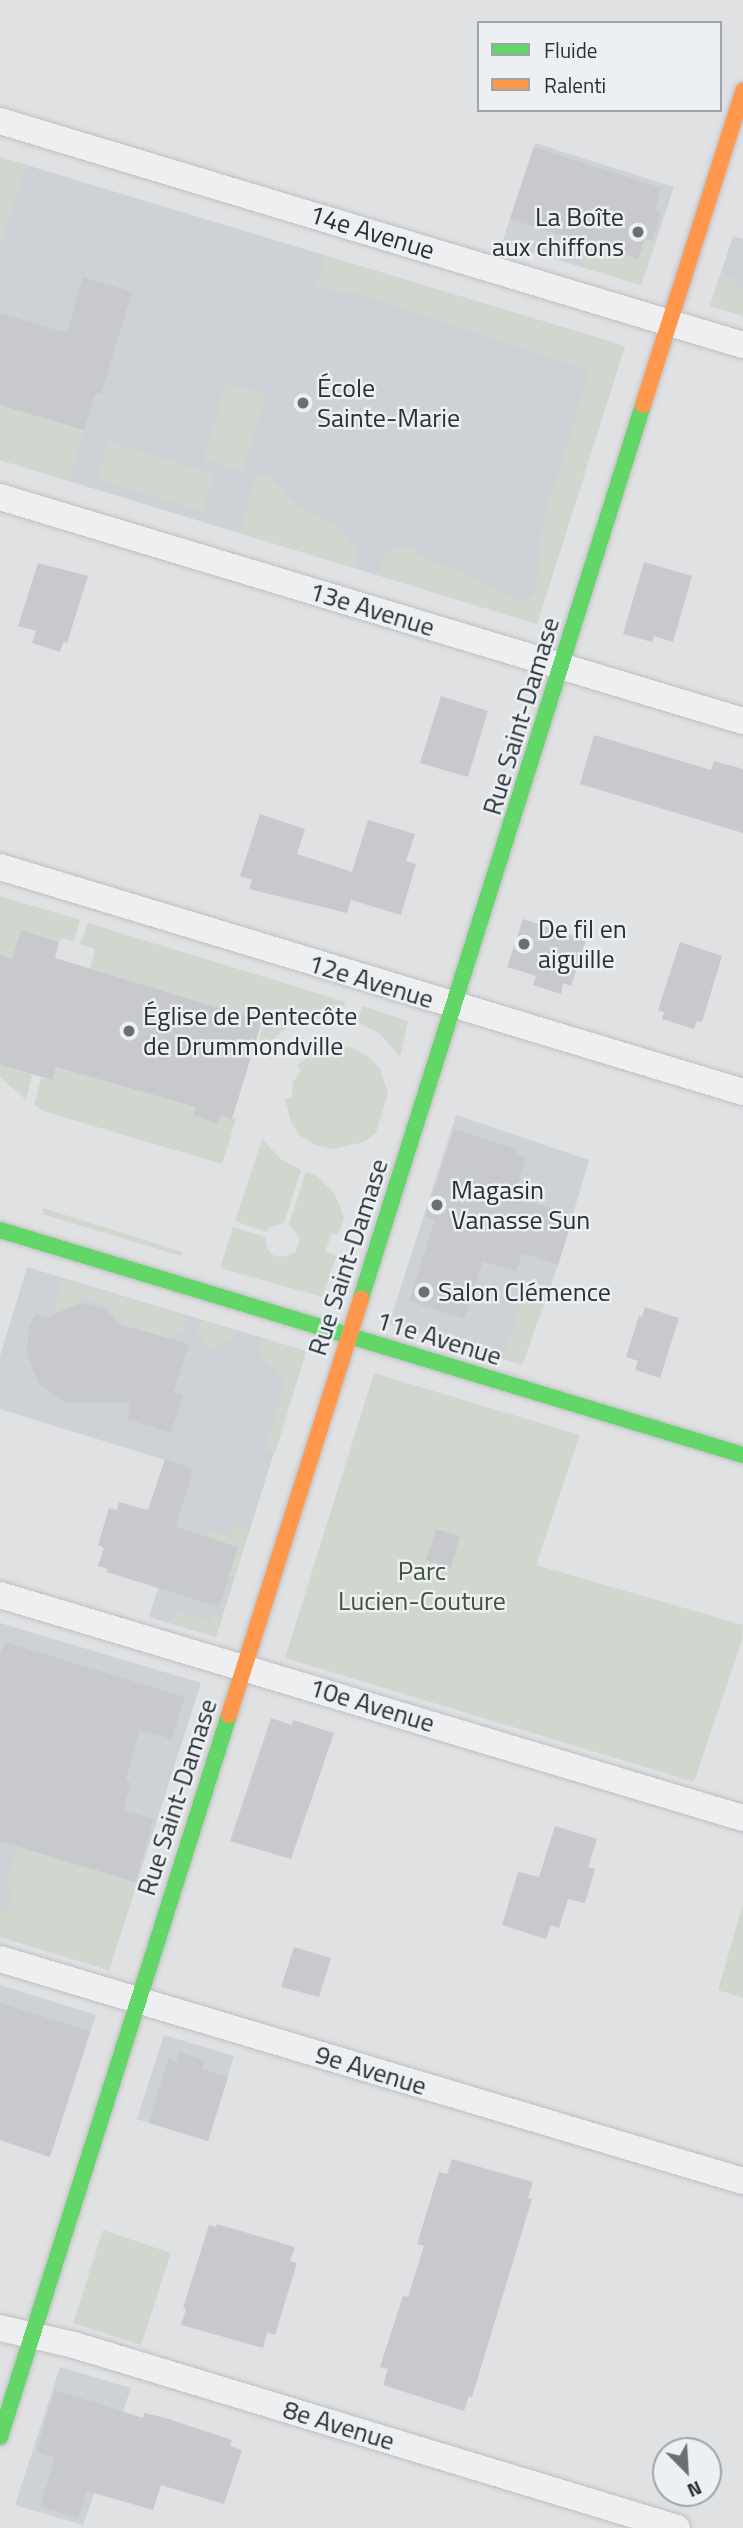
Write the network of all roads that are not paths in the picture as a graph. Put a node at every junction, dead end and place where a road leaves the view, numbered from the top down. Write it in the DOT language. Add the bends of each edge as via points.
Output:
graph roads {
  1 [pos="743,91"];
  2 [pos="0,121"];
  3 [pos="669,323"];
  4 [pos="743,345"];
  5 [pos="0,497"];
  6 [pos="562,667"];
  7 [pos="743,721"];
  8 [pos="0,867"];
  9 [pos="454,1006"];
  10 [pos="743,1092"];
  11 [pos="0,1230"];
  12 [pos="349,1336"];
  13 [pos="743,1455"];
  14 [pos="0,1595"];
  15 [pos="246,1668"];
  16 [pos="743,1818"];
  17 [pos="0,1959"];
  18 [pos="137,2000"];
  19 [pos="743,2182"];
  20 [pos="0,2328"];
  21 [pos="33,2335"];
  22 [pos="0,2437"];
  23 [pos="677,2528"];
  1 -- 3 [label="street, Rue Saint-Damase"];
  2 -- 3 [label="street, 14e Avenue"];
  3 -- 4 [label="street, 14e Avenue"];
  3 -- 6 [label="street, Rue Saint-Damase"];
  5 -- 6 [label="street, 13e Avenue"];
  6 -- 7 [label="street, 13e Avenue"];
  6 -- 9 [label="street, Rue Saint-Damase"];
  8 -- 9 [label="street, 12e Avenue"];
  9 -- 10 [label="street, 12e Avenue"];
  9 -- 12 [label="street, Rue Saint-Damase"];
  11 -- 12 [label="street, 11e Avenue"];
  12 -- 13 [label="street, 11e Avenue"];
  12 -- 15 [label="street, Rue Saint-Damase"];
  14 -- 15 [label="street, 10e Avenue"];
  15 -- 16 [label="street, 10e Avenue"];
  15 -- 18 [label="street, Rue Saint-Damase"];
  17 -- 18 [label="street, 9e Avenue"];
  18 -- 19 [label="street, 9e Avenue"];
  18 -- 21 [label="street, Rue Saint-Damase"];
  20 -- 21 [label="street, 8e Avenue"];
  21 -- 22 [label="street, Rue Saint-Damase"];
  21 -- 23 [label="street, 8e Avenue"];
}
